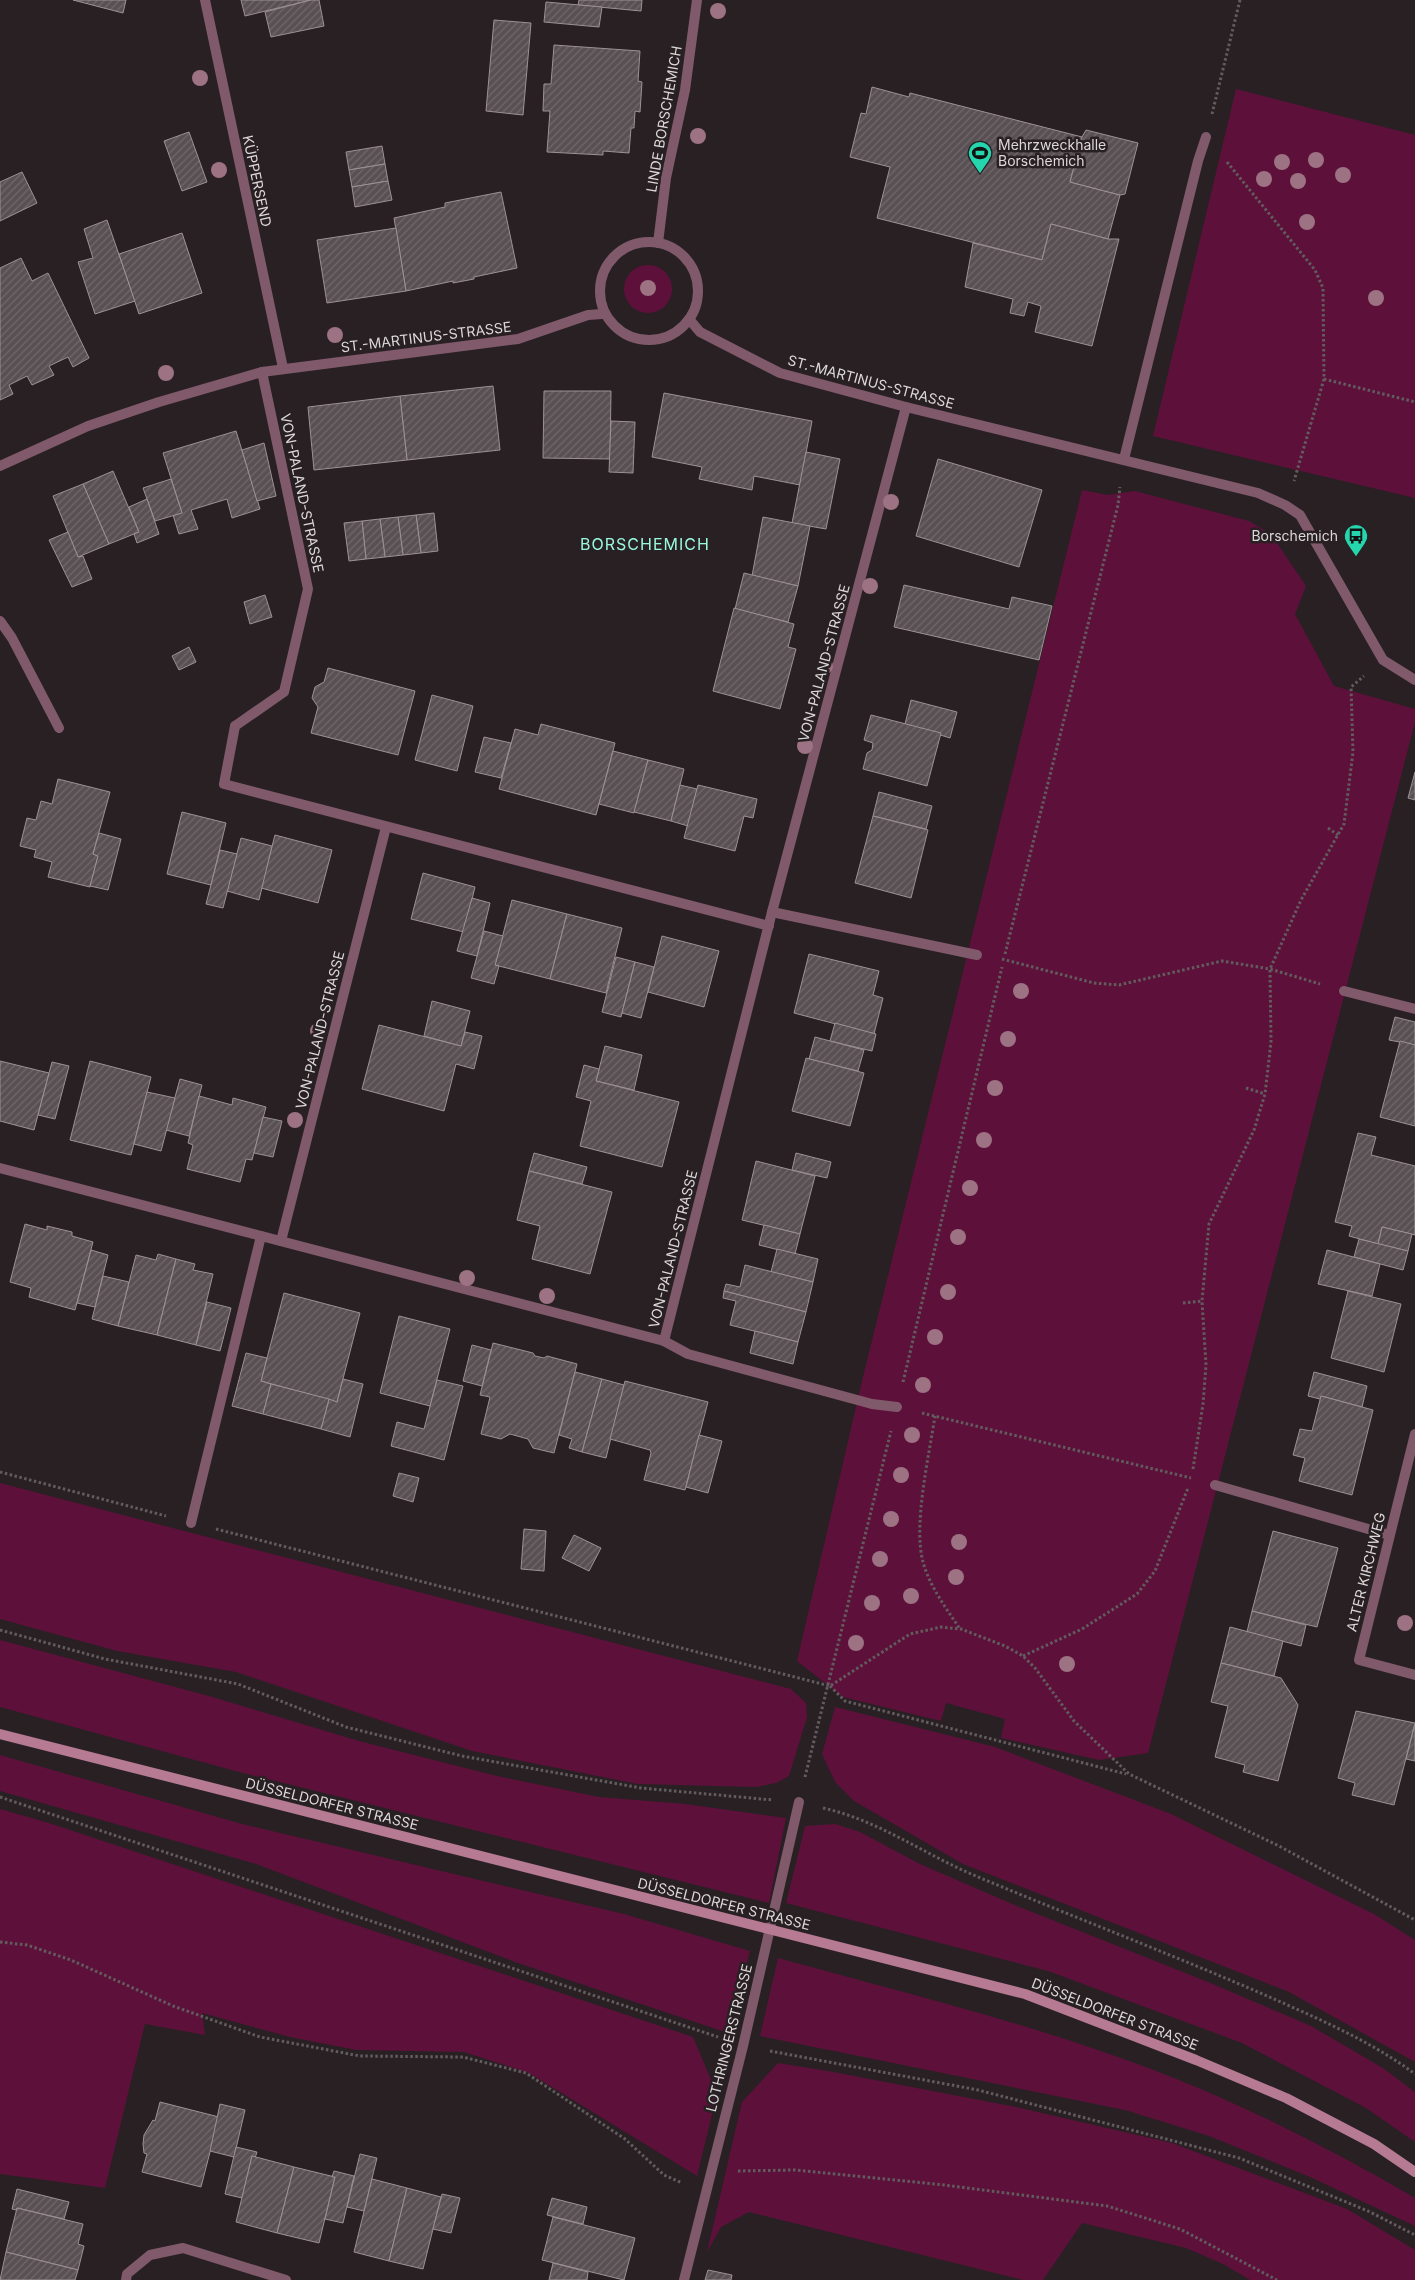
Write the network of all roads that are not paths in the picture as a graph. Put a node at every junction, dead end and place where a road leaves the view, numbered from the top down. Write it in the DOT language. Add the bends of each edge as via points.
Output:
graph roads {
  1 [pos="204,0"];
  2 [pos="696,0"];
  3 [pos="1206,137"];
  4 [pos="658,243"];
  5 [pos="602,314"];
  6 [pos="689,319"];
  7 [pos="282,368"];
  8 [pos="262,372"];
  9 [pos="906,407"];
  10 [pos="1124,458"];
  11 [pos="0,466"];
  12 [pos="0,621"];
  13 [pos="1415,680"];
  14 [pos="59,728"];
  15 [pos="386,827"];
  16 [pos="772,912"];
  17 [pos="769,926"];
  18 [pos="977,955"];
  19 [pos="1344,991"];
  20 [pos="1415,1009"];
  21 [pos="0,1168"];
  22 [pos="261,1236"];
  23 [pos="281,1240"];
  24 [pos="664,1341"];
  25 [pos="897,1407"];
  26 [pos="1415,1434"];
  27 [pos="1215,1485"];
  28 [pos="191,1523"];
  29 [pos="1389,1535"];
  30 [pos="1415,1675"];
  31 [pos="0,1734"];
  32 [pos="799,1802"];
  33 [pos="1415,2172"];
  34 [pos="126,2280"];
  35 [pos="286,2280"];
  36 [pos="684,2280"];
  1 -- 7 [label="street, KÜPPERSEND"];
  2 -- 4 [label="street, LINDE BORSCHEMICH"];
  3 -- 10 [label="street"];
  4 -- 5 [label="street" via="634,244 610,260 599,285"];
  4 -- 6 [label="street" via="682,254 694,272 698,295"];
  5 -- 6 [label="street" via="619,331 640,340 664,338 675,333"];
  5 -- 7 [label="street, ST.-MARTINUS-STRASSE" via="588,315 518,340"];
  6 -- 9 [label="street, ST.-MARTINUS-STRASSE" via="700,332 780,373"];
  7 -- 8 [label="street, ST.-MARTINUS-STRASSE"];
  8 -- 11 [label="street, ST.-MARTINUS-STRASSE" via="88,426"];
  8 -- 15 [label="street, VON-PALAND-STRASSE" via="308,589 284,692 235,726 224,784"];
  9 -- 10 [label="street, ST.-MARTINUS-STRASSE"];
  9 -- 16 [label="street, VON-PALAND-STRASSE"];
  10 -- 13 [label="street, ST.-MARTINUS-STRASSE" via="1258,493 1285,504 1300,515 1383,660"];
  12 -- 14 [label="street"];
  15 -- 17 [label="street, VON-PALAND-STRASSE"];
  15 -- 23 [label="street, VON-PALAND-STRASSE"];
  16 -- 17 [label="street, VON-PALAND-STRASSE"];
  16 -- 18 [label="street"];
  17 -- 24 [label="street, VON-PALAND-STRASSE"];
  19 -- 20 [label="street"];
  21 -- 22 [label="street, VON-PALAND-STRASSE"];
  22 -- 23 [label="street, VON-PALAND-STRASSE"];
  22 -- 28 [label="street"];
  23 -- 24 [label="street, VON-PALAND-STRASSE"];
  24 -- 25 [label="street" via="688,1354 872,1404"];
  26 -- 29 [label="street, ALTER KIRCHWEG"];
  27 -- 29 [label="street"];
  29 -- 30 [label="street, ALTER KIRCHWEG" via="1359,1660"];
  31 -- 33 [label="main road, DÜSSELDORFER STRASSE" via="1025,1994 1286,2098 1374,2144"];
  32 -- 36 [label="street, LOTHRINGERSTRASSE" via="743,2046"];
  34 -- 35 [label="street" via="128,2274 150,2255 183,2248"];
}
